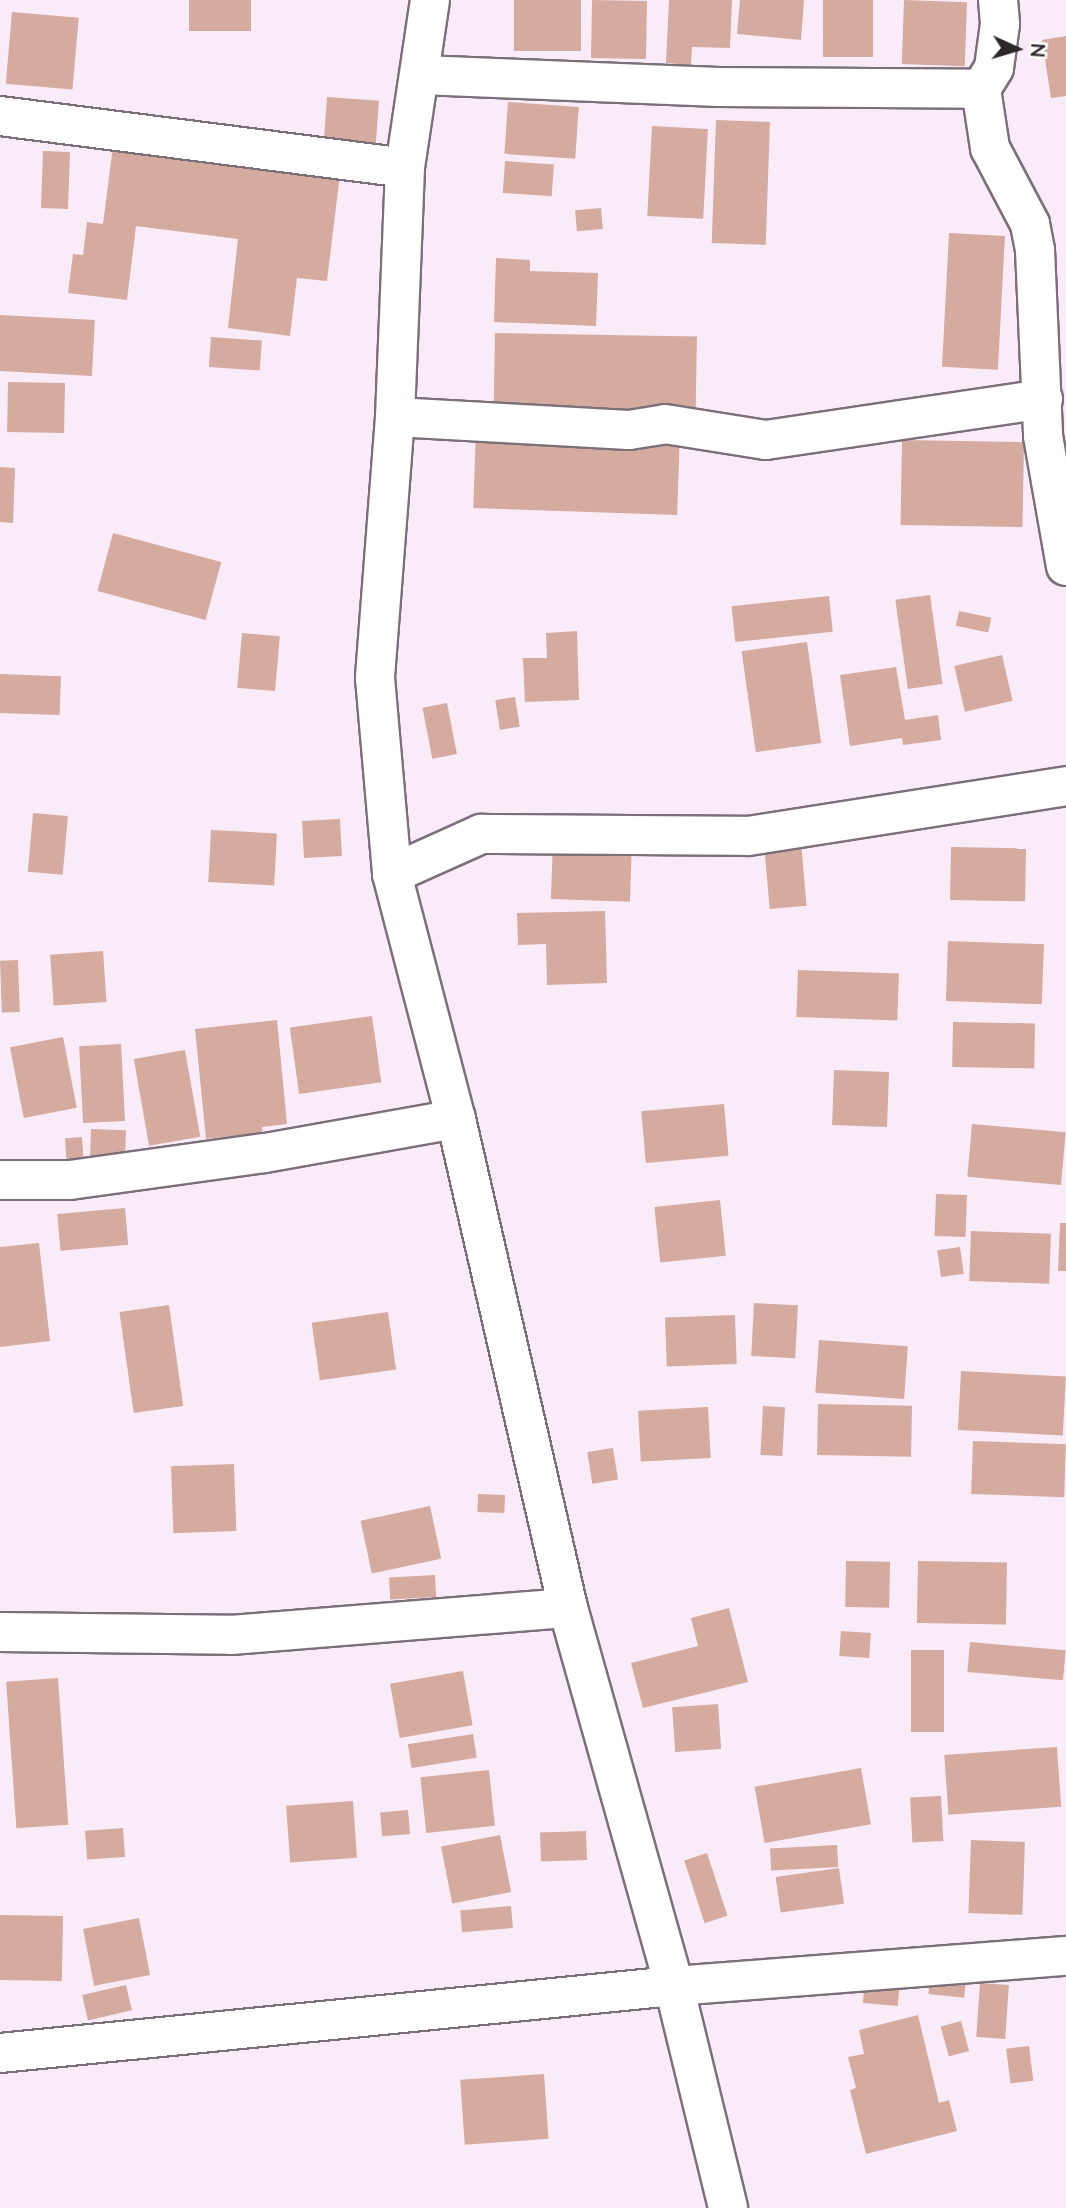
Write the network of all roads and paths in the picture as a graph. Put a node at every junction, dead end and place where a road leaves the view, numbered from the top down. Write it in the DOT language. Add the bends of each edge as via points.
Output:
graph roads {
  1 [pos="430,0"];
  2 [pos="998,0"];
  3 [pos="421,75"];
  4 [pos="981,89"];
  5 [pos="0,116"];
  6 [pos="405,168"];
  7 [pos="395,417"];
  8 [pos="1051,421"];
  9 [pos="1066,566"];
  10 [pos="1066,786"];
  11 [pos="392,874"];
  12 [pos="456,1119"];
  13 [pos="0,1180"];
  14 [pos="568,1608"];
  15 [pos="0,1632"];
  16 [pos="1066,1956"];
  17 [pos="674,1986"];
  18 [pos="0,2053"];
  19 [pos="729,2208"];
  1 -- 3 [label="street"];
  2 -- 4 [label="street" via="1000,24 993,68"];
  3 -- 4 [label="street" via="719,87"];
  3 -- 6 [label="street"];
  4 -- 8 [label="street" via="990,148 1030,224"];
  5 -- 6 [label="street"];
  6 -- 7 [label="street"];
  7 -- 8 [label="street" via="629,430 665,424 766,440"];
  7 -- 11 [label="street" via="375,678"];
  8 -- 9 [label="street"];
  10 -- 11 [label="street" via="748,836 481,834"];
  11 -- 12 [label="street"];
  12 -- 13 [label="street" via="265,1153 70,1180"];
  12 -- 14 [label="street"];
  14 -- 15 [label="street" via="231,1635"];
  14 -- 17 [label="street"];
  16 -- 17 [label="street"];
  17 -- 18 [label="street"];
  17 -- 19 [label="street"];
}
